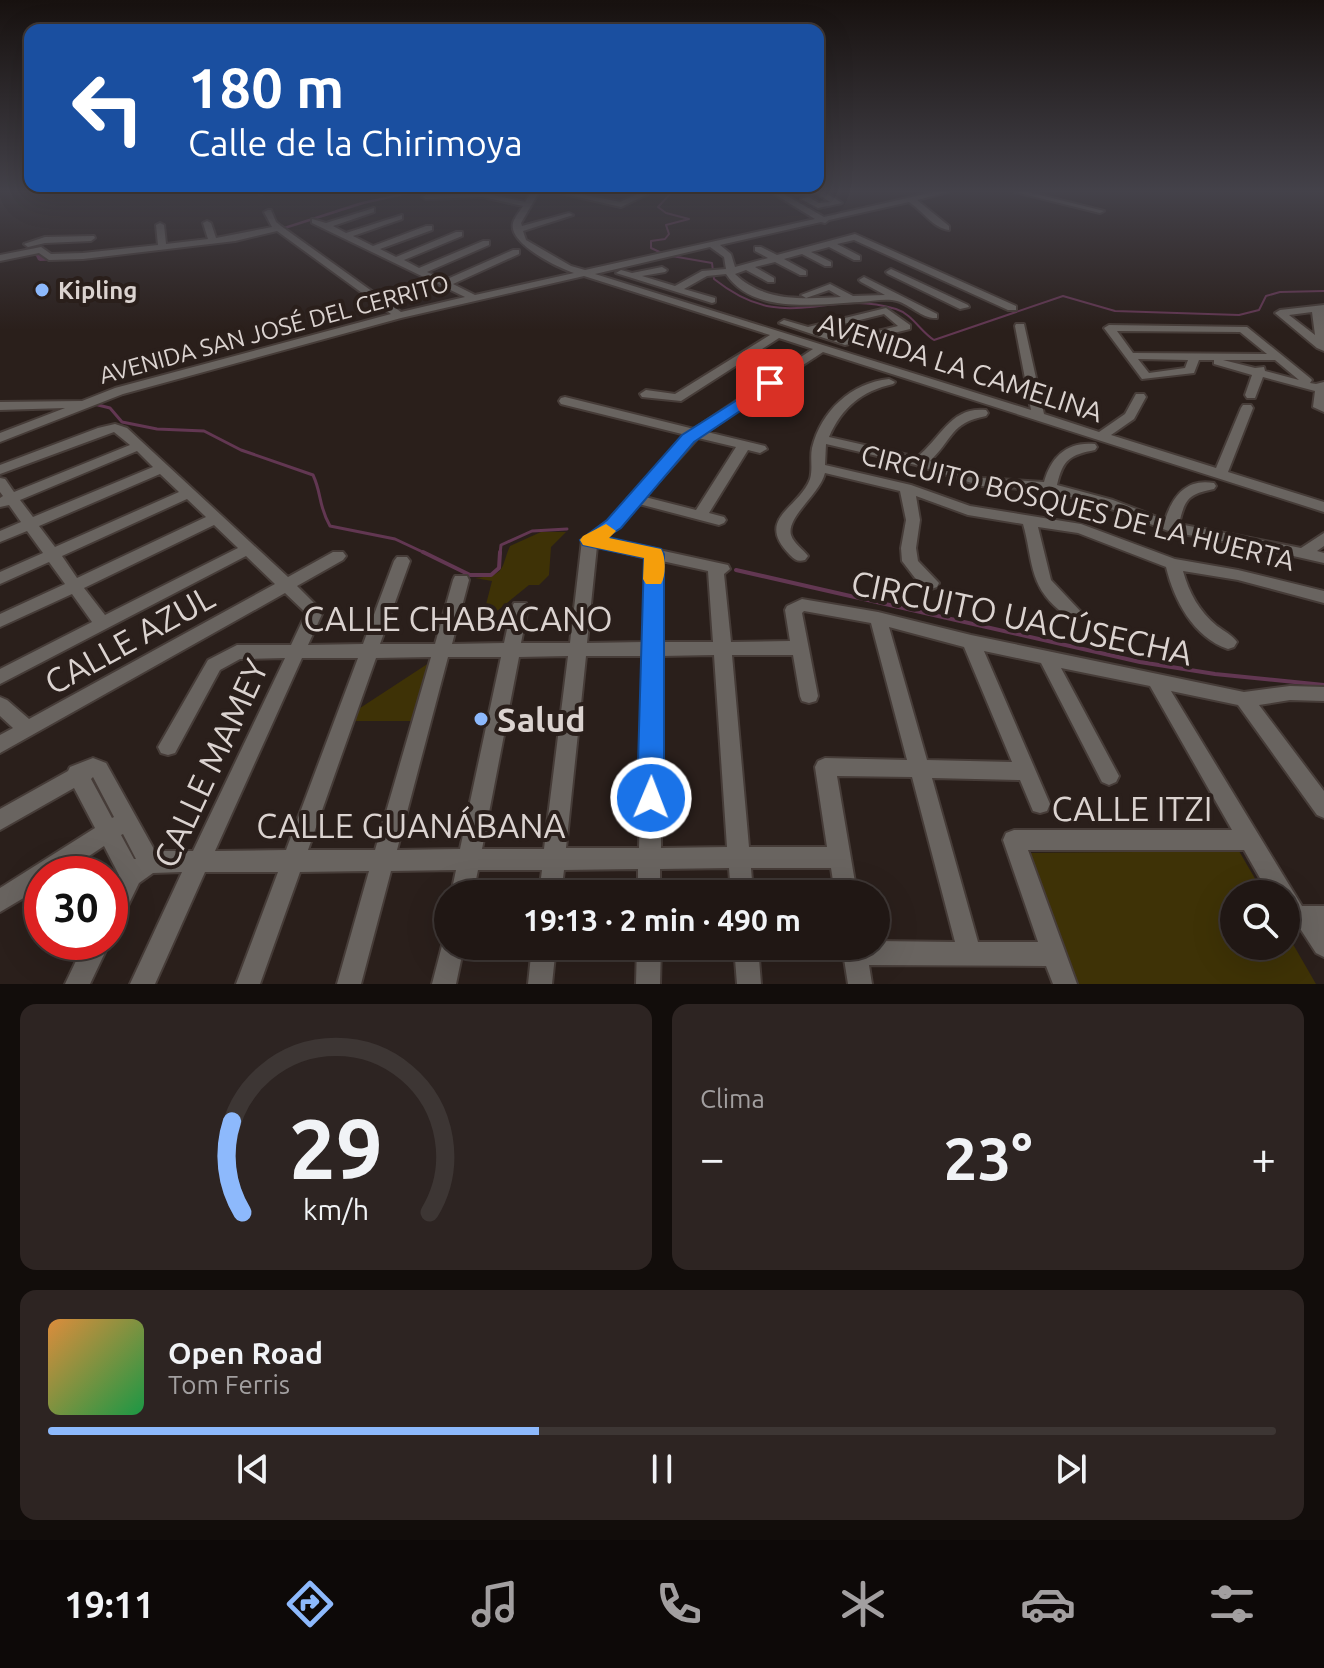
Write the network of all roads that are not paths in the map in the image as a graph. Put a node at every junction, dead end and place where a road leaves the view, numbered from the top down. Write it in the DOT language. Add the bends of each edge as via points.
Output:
graph roads {
  1 [pos="92,238"];
  2 [pos="161,238"];
  3 [pos="212,238"];
  4 [pos="230,238"];
  5 [pos="291,238"];
  6 [pos="350,238"];
  7 [pos="403,238"];
  8 [pos="450,238"];
  9 [pos="521,238"];
  10 [pos="759,238"];
  11 [pos="852,238"];
  12 [pos="857,238"];
  13 [pos="213,241"];
  14 [pos="486,243"];
  15 [pos="830,244"];
  16 [pos="162,246"];
  17 [pos="718,248"];
  18 [pos="373,249"];
  19 [pos="758,249"];
  20 [pos="26,251"];
  21 [pos="516,252"];
  22 [pos="701,252"];
  23 [pos="804,252"];
  24 [pos="0,258"];
  25 [pos="857,258"];
  26 [pos="777,259"];
  27 [pos="397,260"];
  28 [pos="828,264"];
  29 [pos="748,267"];
  30 [pos="728,268"];
  31 [pos="420,271"];
  32 [pos="891,272"];
  33 [pos="803,273"];
  34 [pos="590,274"];
  35 [pos="771,280"];
  36 [pos="864,280"];
  37 [pos="950,280"];
  38 [pos="647,281"];
  39 [pos="447,283"];
  40 [pos="924,288"];
  41 [pos="676,289"];
  42 [pos="474,298"];
  43 [pos="712,300"];
  44 [pos="890,303"];
  45 [pos="964,307"];
  46 [pos="1012,308"];
  47 [pos="1320,308"];
  48 [pos="399,315"];
  49 [pos="933,316"];
  50 [pos="1020,326"];
  51 [pos="781,329"];
  52 [pos="808,330"];
  53 [pos="1322,347"];
  54 [pos="822,348"];
  55 [pos="1131,356"];
  56 [pos="1201,356"];
  57 [pos="1278,357"];
  58 [pos="1260,371"];
  59 [pos="1306,380"];
  60 [pos="889,382"];
  61 [pos="1323,387"];
  62 [pos="646,394"];
  63 [pos="1140,397"];
  64 [pos="565,401"];
  65 [pos="0,406"];
  66 [pos="81,406"];
  67 [pos="1324,408"];
  68 [pos="982,413"];
  69 [pos="1038,416"];
  70 [pos="696,433"];
  71 [pos="1101,436"];
  72 [pos="0,438"];
  73 [pos="822,439"];
  74 [pos="744,445"];
  75 [pos="139,446"];
  76 [pos="1090,447"];
  77 [pos="760,449"];
  78 [pos="920,462"];
  79 [pos="162,468"];
  80 [pos="820,468"];
  81 [pos="0,470"];
  82 [pos="1221,474"];
  83 [pos="0,482"];
  84 [pos="1209,486"];
  85 [pos="1050,487"];
  86 [pos="906,488"];
  87 [pos="188,493"];
  88 [pos="637,499"];
  89 [pos="6,500"];
  90 [pos="1324,507"];
  91 [pos="700,515"];
  92 [pos="215,519"];
  93 [pos="719,520"];
  94 [pos="1029,521"];
  95 [pos="30,524"];
  96 [pos="1171,527"];
  97 [pos="0,537"];
  98 [pos="1324,538"];
  99 [pos="590,540"];
  100 [pos="246,550"];
  101 [pos="1304,553"];
  102 [pos="52,554"];
  103 [pos="654,554"];
  104 [pos="338,556"];
  105 [pos="800,556"];
  106 [pos="1324,558"];
  107 [pos="402,561"];
  108 [pos="1173,564"];
  109 [pos="0,578"];
  110 [pos="461,580"];
  111 [pos="931,583"];
  112 [pos="74,586"];
  113 [pos="287,586"];
  114 [pos="1322,598"];
  115 [pos="520,607"];
  116 [pos="1075,614"];
  117 [pos="878,618"];
  118 [pos="0,621"];
  119 [pos="102,624"];
  120 [pos="971,642"];
  121 [pos="1228,642"];
  122 [pos="800,648"];
  123 [pos="653,649"];
  124 [pos="723,649"];
  125 [pos="442,650"];
  126 [pos="511,650"];
  127 [pos="578,650"];
  128 [pos="297,651"];
  129 [pos="368,651"];
  130 [pos="1047,658"];
  131 [pos="0,677"];
  132 [pos="1157,683"];
  133 [pos="1324,694"];
  134 [pos="809,696"];
  135 [pos="1244,699"];
  136 [pos="0,705"];
  137 [pos="28,730"];
  138 [pos="0,745"];
  139 [pos="168,747"];
  140 [pos="918,769"];
  141 [pos="1025,771"];
  142 [pos="1109,776"];
  143 [pos="1040,804"];
  144 [pos="1324,808"];
  145 [pos="0,820"];
  146 [pos="116,826"];
  147 [pos="1250,840"];
  148 [pos="840,857"];
  149 [pos="384,858"];
  150 [pos="469,858"];
  151 [pos="650,858"];
  152 [pos="739,858"];
  153 [pos="293,859"];
  154 [pos="554,859"];
  155 [pos="199,861"];
  156 [pos="140,868"];
  157 [pos="465,880"];
  158 [pos="552,880"];
  159 [pos="649,880"];
  160 [pos="741,880"];
  161 [pos="844,880"];
  162 [pos="1274,880"];
  163 [pos="128,888"];
  164 [pos="0,901"];
  165 [pos="1316,918"];
  166 [pos="1324,945"];
  167 [pos="890,951"];
  168 [pos="970,954"];
  169 [pos="1054,954"];
  170 [pos="89,960"];
  171 [pos="449,960"];
  172 [pos="543,960"];
  173 [pos="649,960"];
  174 [pos="747,960"];
  175 [pos="856,960"];
  176 [pos="77,984"];
  177 [pos="142,984"];
  178 [pos="248,984"];
  179 [pos="349,984"];
  180 [pos="444,984"];
  181 [pos="540,984"];
  182 [pos="648,984"];
  183 [pos="749,984"];
  184 [pos="860,984"];
  185 [pos="1065,984"];
  1 -- 20 [label="street" via="91,243 34,241"];
  2 -- 16 [label="street"];
  3 -- 13 [label="street"];
  4 -- 13 [label="street"];
  5 -- 48 [label="street"];
  6 -- 18 [label="street"];
  7 -- 18 [label="street"];
  8 -- 27 [label="street"];
  9 -- 34 [label="street, AVENIDA LA CAMELINA" via="568,268"];
  10 -- 17 [label="street"];
  11 -- 15 [label="street"];
  12 -- 37 [label="street"];
  13 -- 16 [label="street"];
  14 -- 31 [label="street"];
  15 -- 23 [label="street"];
  15 -- 25 [label="street"];
  16 -- 20 [label="street" via="64,257"];
  17 -- 22 [label="street, AVENIDA SAN JOSÉ DEL CERRITO"];
  17 -- 30 [label="street"];
  18 -- 27 [label="street"];
  19 -- 26 [label="street"];
  20 -- 24 [label="street"];
  21 -- 39 [label="street"];
  22 -- 30 [label="street"];
  22 -- 34 [label="street, AVENIDA SAN JOSÉ DEL CERRITO"];
  23 -- 26 [label="street"];
  23 -- 28 [label="street"];
  26 -- 29 [label="street"];
  26 -- 33 [label="street"];
  27 -- 31 [label="street"];
  29 -- 30 [label="street"];
  29 -- 35 [label="street"];
  30 -- 41 [label="street"];
  30 -- 44 [label="street" via="747,293 760,298 849,297"];
  31 -- 39 [label="street"];
  32 -- 40 [label="street"];
  34 -- 42 [label="street, AVENIDA SAN JOSÉ DEL CERRITO"];
  34 -- 51 [label="street, AVENIDA LA CAMELINA"];
  36 -- 44 [label="street"];
  37 -- 40 [label="street"];
  37 -- 46 [label="street"];
  38 -- 38 [label="street" via="626,275 663,271"];
  38 -- 41 [label="street"];
  39 -- 42 [label="street"];
  40 -- 44 [label="street"];
  40 -- 45 [label="street"];
  41 -- 43 [label="street"];
  42 -- 48 [label="street, AVENIDA SAN JOSÉ DEL CERRITO"];
  44 -- 49 [label="street"];
  44 -- 52 [label="street"];
  44 -- 52 [label="street" via="906,327 845,342"];
  47 -- 53 [label="street"];
  47 -- 53 [label="street" via="1280,313"];
  48 -- 66 [label="street, AVENIDA SAN JOSÉ DEL CERRITO" via="159,379"];
  50 -- 69 [label="street"];
  51 -- 52 [label="street"];
  51 -- 54 [label="street, AVENIDA LA CAMELINA"];
  51 -- 62 [label="street" via="677,398"];
  54 -- 69 [label="street, AVENIDA LA CAMELINA"];
  54 -- 70 [label="street"];
  55 -- 56 [label="street"];
  55 -- 56 [label="street" via="1146,377 1190,371"];
  55 -- 57 [label="street" via="1109,328 1243,329"];
  56 -- 57 [label="street"];
  56 -- 58 [label="street"];
  57 -- 59 [label="street"];
  58 -- 59 [label="street"];
  58 -- 61 [label="street"];
  58 -- 82 [label="street"];
  59 -- 61 [label="street"];
  60 -- 73 [label="street" via="868,385 850,397"];
  61 -- 67 [label="street" via="1319,407"];
  63 -- 71 [label="street" via="1130,416"];
  64 -- 70 [label="street"];
  65 -- 66 [label="street"];
  66 -- 72 [label="street, AVENIDA SAN JOSÉ DEL CERRITO"];
  68 -- 78 [label="street" via="961,416"];
  69 -- 71 [label="street, AVENIDA LA CAMELINA"];
  70 -- 74 [label="street"];
  70 -- 88 [label="street"];
  71 -- 82 [label="street, AVENIDA LA CAMELINA"];
  73 -- 78 [label="street, CIRCUITO BOSQUES DE LA HUERTA"];
  73 -- 80 [label="street" via="817,453"];
  74 -- 77 [label="street"];
  74 -- 91 [label="street"];
  75 -- 79 [label="street"];
  75 -- 81 [label="street" via="115,428"];
  75 -- 89 [label="street"];
  76 -- 85 [label="street" via="1058,460"];
  78 -- 85 [label="street, CIRCUITO BOSQUES DE LA HUERTA" via="981,482"];
  79 -- 87 [label="street"];
  79 -- 95 [label="street"];
  80 -- 86 [label="street, CIRCUITO BOSQUES DE LA HUERTA"];
  80 -- 105 [label="street" via="815,483 783,524 787,546"];
  82 -- 90 [label="street, AVENIDA LA CAMELINA"];
  83 -- 89 [label="street"];
  84 -- 96 [label="street" via="1195,487 1179,499"];
  85 -- 96 [label="street, CIRCUITO BOSQUES DE LA HUERTA"];
  86 -- 94 [label="street, CIRCUITO BOSQUES DE LA HUERTA" via="968,510"];
  86 -- 111 [label="street" via="913,521 908,557 915,571"];
  87 -- 92 [label="street"];
  87 -- 102 [label="street"];
  88 -- 91 [label="street"];
  88 -- 99 [label="street"];
  89 -- 95 [label="street"];
  91 -- 93 [label="street"];
  92 -- 100 [label="street"];
  92 -- 112 [label="street"];
  94 -- 108 [label="street, CIRCUITO BOSQUES DE LA HUERTA" via="1081,529"];
  94 -- 116 [label="street" via="1044,585"];
  95 -- 97 [label="street"];
  95 -- 102 [label="street"];
  96 -- 101 [label="street, CIRCUITO BOSQUES DE LA HUERTA"];
  98 -- 101 [label="street"];
  99 -- 103 [label="street"];
  99 -- 127 [label="street"];
  100 -- 113 [label="street"];
  100 -- 119 [label="street"];
  101 -- 106 [label="street, CIRCUITO BOSQUES DE LA HUERTA"];
  102 -- 109 [label="street"];
  102 -- 112 [label="street"];
  103 -- 123 [label="street"];
  103 -- 124 [label="street" via="721,569"];
  104 -- 113 [label="street, CALLE AZUL"];
  107 -- 129 [label="street"];
  108 -- 114 [label="street, CIRCUITO BOSQUES DE LA HUERTA"];
  108 -- 121 [label="street" via="1186,602 1210,631"];
  110 -- 125 [label="street"];
  112 -- 118 [label="street"];
  112 -- 119 [label="street"];
  113 -- 128 [label="street, CALLE MAMEY" via="315,612"];
  113 -- 137 [label="street, CALLE AZUL"];
  115 -- 126 [label="street"];
  117 -- 120 [label="street, CIRCUITO UACÚSECHA"];
  117 -- 122 [label="street, CIRCUITO UACÚSECHA" via="796,607"];
  117 -- 140 [label="street"];
  119 -- 131 [label="street"];
  120 -- 130 [label="street, CIRCUITO UACÚSECHA"];
  120 -- 141 [label="street"];
  122 -- 124 [label="street, CALLE CHABACANO"];
  122 -- 134 [label="street, CIRCUITO UACÚSECHA"];
  123 -- 124 [label="street, CALLE CHABACANO"];
  123 -- 127 [label="street, CALLE CHABACANO"];
  123 -- 151 [label="street"];
  124 -- 152 [label="street"];
  125 -- 126 [label="street, CALLE CHABACANO"];
  125 -- 129 [label="street, CALLE CHABACANO"];
  125 -- 149 [label="street"];
  126 -- 127 [label="street, CALLE CHABACANO"];
  126 -- 150 [label="street"];
  127 -- 154 [label="street"];
  128 -- 129 [label="street, CALLE CHABACANO"];
  128 -- 139 [label="street, CALLE CHABACANO" via="237,652 214,665"];
  128 -- 155 [label="street, CALLE MAMEY"];
  129 -- 153 [label="street"];
  130 -- 132 [label="street, CIRCUITO UACÚSECHA"];
  130 -- 142 [label="street"];
  132 -- 135 [label="street, CIRCUITO UACÚSECHA"];
  132 -- 147 [label="street"];
  133 -- 135 [label="street, CIRCUITO UACÚSECHA"];
  135 -- 144 [label="street"];
  136 -- 137 [label="street"];
  137 -- 138 [label="street, CALLE AZUL"];
  140 -- 141 [label="street"];
  140 -- 148 [label="street" via="825,767"];
  140 -- 168 [label="street"];
  141 -- 143 [label="street"];
  145 -- 146 [label="street" via="77,773"];
  146 -- 156 [label="street"];
  146 -- 164 [label="street"];
  147 -- 162 [label="street"];
  147 -- 169 [label="street, CALLE ITZI" via="1014,840"];
  148 -- 152 [label="street, CALLE GUANÁBANA"];
  148 -- 161 [label="street"];
  149 -- 150 [label="street, CALLE GUANÁBANA"];
  149 -- 153 [label="street, CALLE GUANÁBANA"];
  149 -- 179 [label="street"];
  150 -- 154 [label="street, CALLE GUANÁBANA"];
  150 -- 157 [label="street"];
  151 -- 152 [label="street, CALLE GUANÁBANA"];
  151 -- 154 [label="street, CALLE GUANÁBANA"];
  151 -- 159 [label="street"];
  152 -- 160 [label="street"];
  153 -- 155 [label="street, CALLE GUANÁBANA"];
  153 -- 178 [label="street"];
  154 -- 158 [label="street"];
  155 -- 156 [label="street, CALLE GUANÁBANA"];
  155 -- 177 [label="street, CALLE MAMEY"];
  156 -- 163 [label="street"];
  165 -- 166 [label="street"];
  167 -- 168 [label="street"];
  168 -- 169 [label="street"];
  169 -- 185 [label="street"];
  170 -- 176 [label="street"];
  171 -- 180 [label="street"];
  172 -- 181 [label="street"];
  173 -- 182 [label="street"];
  174 -- 183 [label="street"];
  175 -- 184 [label="street"];
}
